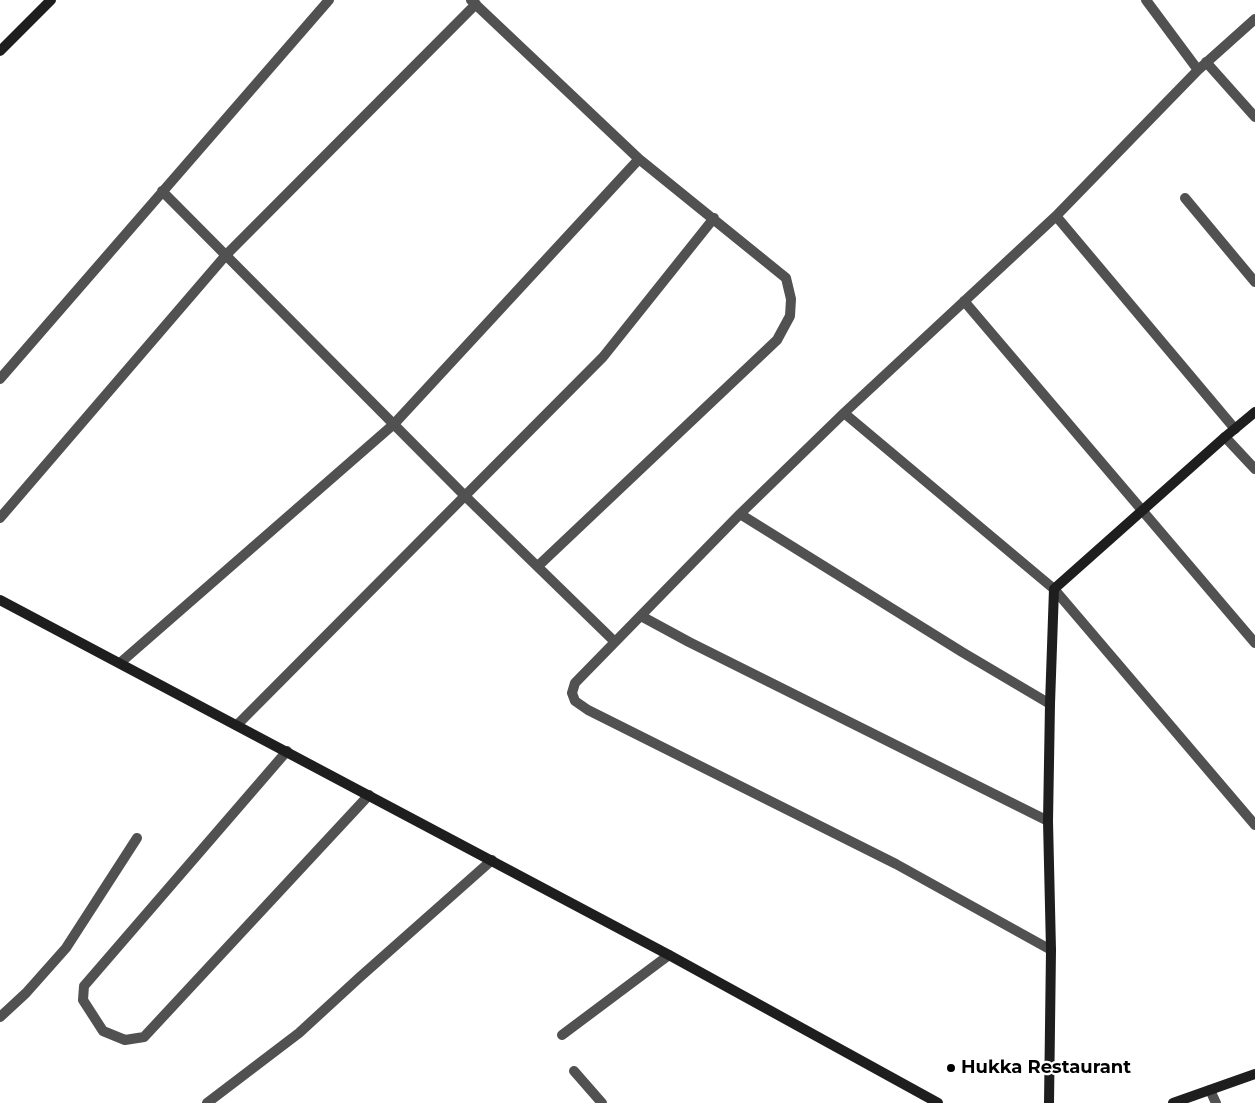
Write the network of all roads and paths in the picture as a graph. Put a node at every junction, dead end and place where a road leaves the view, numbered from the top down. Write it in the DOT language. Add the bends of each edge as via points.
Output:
graph roads {
  1 [pos="50,0"];
  2 [pos="329,0"];
  3 [pos="1146,0"];
  4 [pos="474,2"];
  5 [pos="1255,19"];
  6 [pos="0,51"];
  7 [pos="1206,62"];
  8 [pos="1198,70"];
  9 [pos="1255,117"];
  10 [pos="639,159"];
  11 [pos="162,191"];
  12 [pos="1184,198"];
  13 [pos="1056,216"];
  14 [pos="714,218"];
  15 [pos="226,255"];
  16 [pos="1255,282"];
  17 [pos="964,301"];
  18 [pos="0,379"];
  19 [pos="1255,412"];
  20 [pos="844,413"];
  21 [pos="394,424"];
  22 [pos="1235,429"];
  23 [pos="1225,437"];
  24 [pos="1255,469"];
  25 [pos="465,496"];
  26 [pos="1142,511"];
  27 [pos="740,514"];
  28 [pos="0,518"];
  29 [pos="538,566"];
  30 [pos="1054,589"];
  31 [pos="0,600"];
  32 [pos="641,616"];
  33 [pos="615,642"];
  34 [pos="1255,643"];
  35 [pos="120,663"];
  36 [pos="1050,704"];
  37 [pos="237,725"];
  38 [pos="287,751"];
  39 [pos="369,795"];
  40 [pos="1048,822"];
  41 [pos="1255,825"];
  42 [pos="137,838"];
  43 [pos="492,860"];
  44 [pos="1050,950"];
  45 [pos="669,955"];
  46 [pos="0,1017"];
  47 [pos="562,1035"];
  48 [pos="574,1071"];
  49 [pos="1255,1074"];
  50 [pos="1210,1090"];
  51 [pos="207,1103"];
  52 [pos="602,1103"];
  53 [pos="938,1103"];
  54 [pos="1049,1103"];
  55 [pos="1173,1103"];
  56 [pos="1216,1103"];
  1 -- 6 [label="street"];
  2 -- 11 [label="street"];
  3 -- 8 [label="street"];
  4 -- 10 [label="street"];
  4 -- 15 [label="street"];
  5 -- 7 [label="street"];
  7 -- 8 [label="street"];
  7 -- 9 [label="street"];
  8 -- 13 [label="street"];
  10 -- 14 [label="street"];
  10 -- 21 [label="street"];
  11 -- 15 [label="street"];
  11 -- 18 [label="street"];
  12 -- 16 [label="street"];
  13 -- 17 [label="street"];
  13 -- 22 [label="street"];
  14 -- 25 [label="street" via="603,357"];
  14 -- 29 [label="street" via="786,278 791,299 790,316 777,340"];
  15 -- 21 [label="street"];
  15 -- 28 [label="street"];
  17 -- 20 [label="street"];
  17 -- 26 [label="street"];
  19 -- 22 [label="street"];
  20 -- 27 [label="street"];
  20 -- 30 [label="street"];
  21 -- 25 [label="street"];
  21 -- 35 [label="street"];
  22 -- 23 [label="street"];
  23 -- 24 [label="street"];
  23 -- 26 [label="street"];
  25 -- 29 [label="street"];
  25 -- 37 [label="street"];
  26 -- 30 [label="street"];
  26 -- 34 [label="street"];
  27 -- 32 [label="street"];
  27 -- 36 [label="street"];
  29 -- 33 [label="street"];
  30 -- 36 [label="street"];
  30 -- 41 [label="street"];
  31 -- 35 [label="street"];
  32 -- 33 [label="street"];
  32 -- 40 [label="street"];
  33 -- 44 [label="street" via="575,683 572,693 575,702 896,864"];
  35 -- 37 [label="street"];
  36 -- 40 [label="street"];
  37 -- 38 [label="street"];
  38 -- 39 [label="street"];
  38 -- 39 [label="street" via="84,986 83,1000 103,1030 125,1040 144,1037"];
  39 -- 43 [label="street"];
  40 -- 44 [label="street"];
  42 -- 46 [label="street" via="66,948 26,994"];
  43 -- 45 [label="street"];
  43 -- 51 [label="street" via="300,1033"];
  44 -- 54 [label="street"];
  45 -- 47 [label="street"];
  45 -- 53 [label="street"];
  48 -- 52 [label="street"];
  49 -- 50 [label="street"];
  50 -- 55 [label="street"];
  50 -- 56 [label="street"];
}
